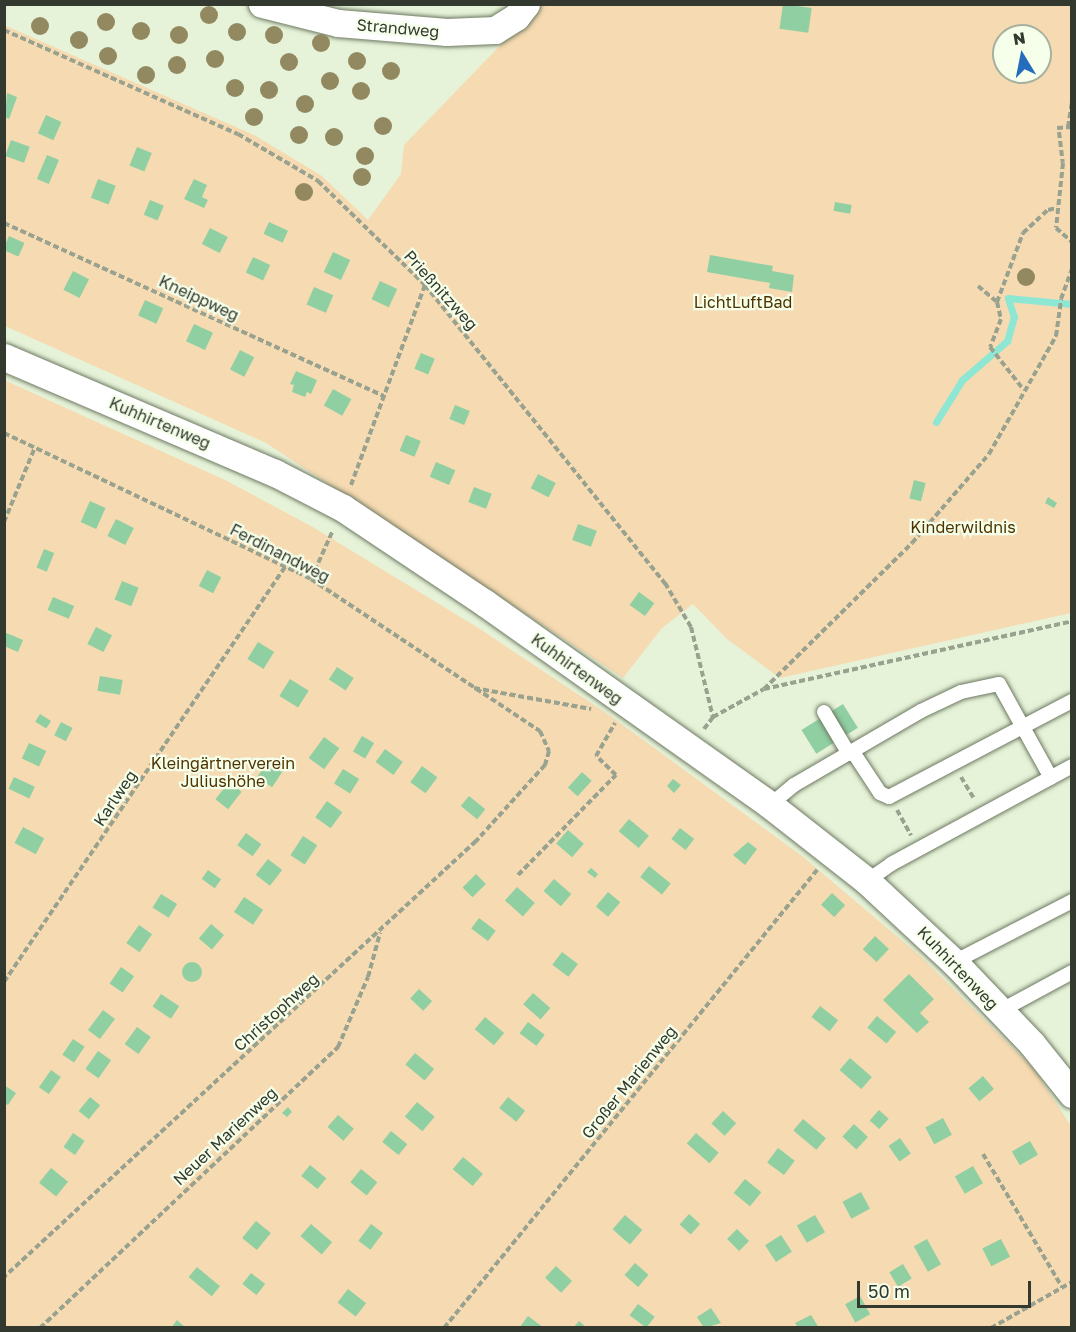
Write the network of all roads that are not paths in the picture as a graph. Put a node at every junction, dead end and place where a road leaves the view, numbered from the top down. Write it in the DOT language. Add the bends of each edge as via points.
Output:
graph roads {
  1 [pos="262,4"];
  2 [pos="526,4"];
  3 [pos="4,357"];
  4 [pos="1071,701"];
  5 [pos="824,712"];
  6 [pos="1023,727"];
  7 [pos="851,753"];
  8 [pos="1071,766"];
  9 [pos="1051,778"];
  10 [pos="770,805"];
  11 [pos="867,881"];
  12 [pos="1071,901"];
  13 [pos="963,956"];
  14 [pos="1071,972"];
  15 [pos="1010,1005"];
  16 [pos="1071,1094"];
  1 -- 2 [label="street, Strandweg" via="338,23 447,32 495,30 516,17"];
  3 -- 10 [label="street, Kuhhirtenweg" via="275,473 343,508 485,603"];
  4 -- 6 [label="lane"];
  5 -- 7 [label="lane"];
  6 -- 7 [label="lane" via="890,797 880,793"];
  6 -- 7 [label="lane" via="999,684 961,692"];
  6 -- 9 [label="lane"];
  7 -- 10 [label="lane" via="794,785"];
  8 -- 9 [label="lane"];
  9 -- 11 [label="lane" via="891,864"];
  10 -- 11 [label="street, Kuhhirtenweg"];
  11 -- 13 [label="street, Kuhhirtenweg"];
  12 -- 13 [label="lane"];
  13 -- 15 [label="street, Kuhhirtenweg"];
  14 -- 15 [label="lane"];
  15 -- 16 [label="street, Kuhhirtenweg"];
}
